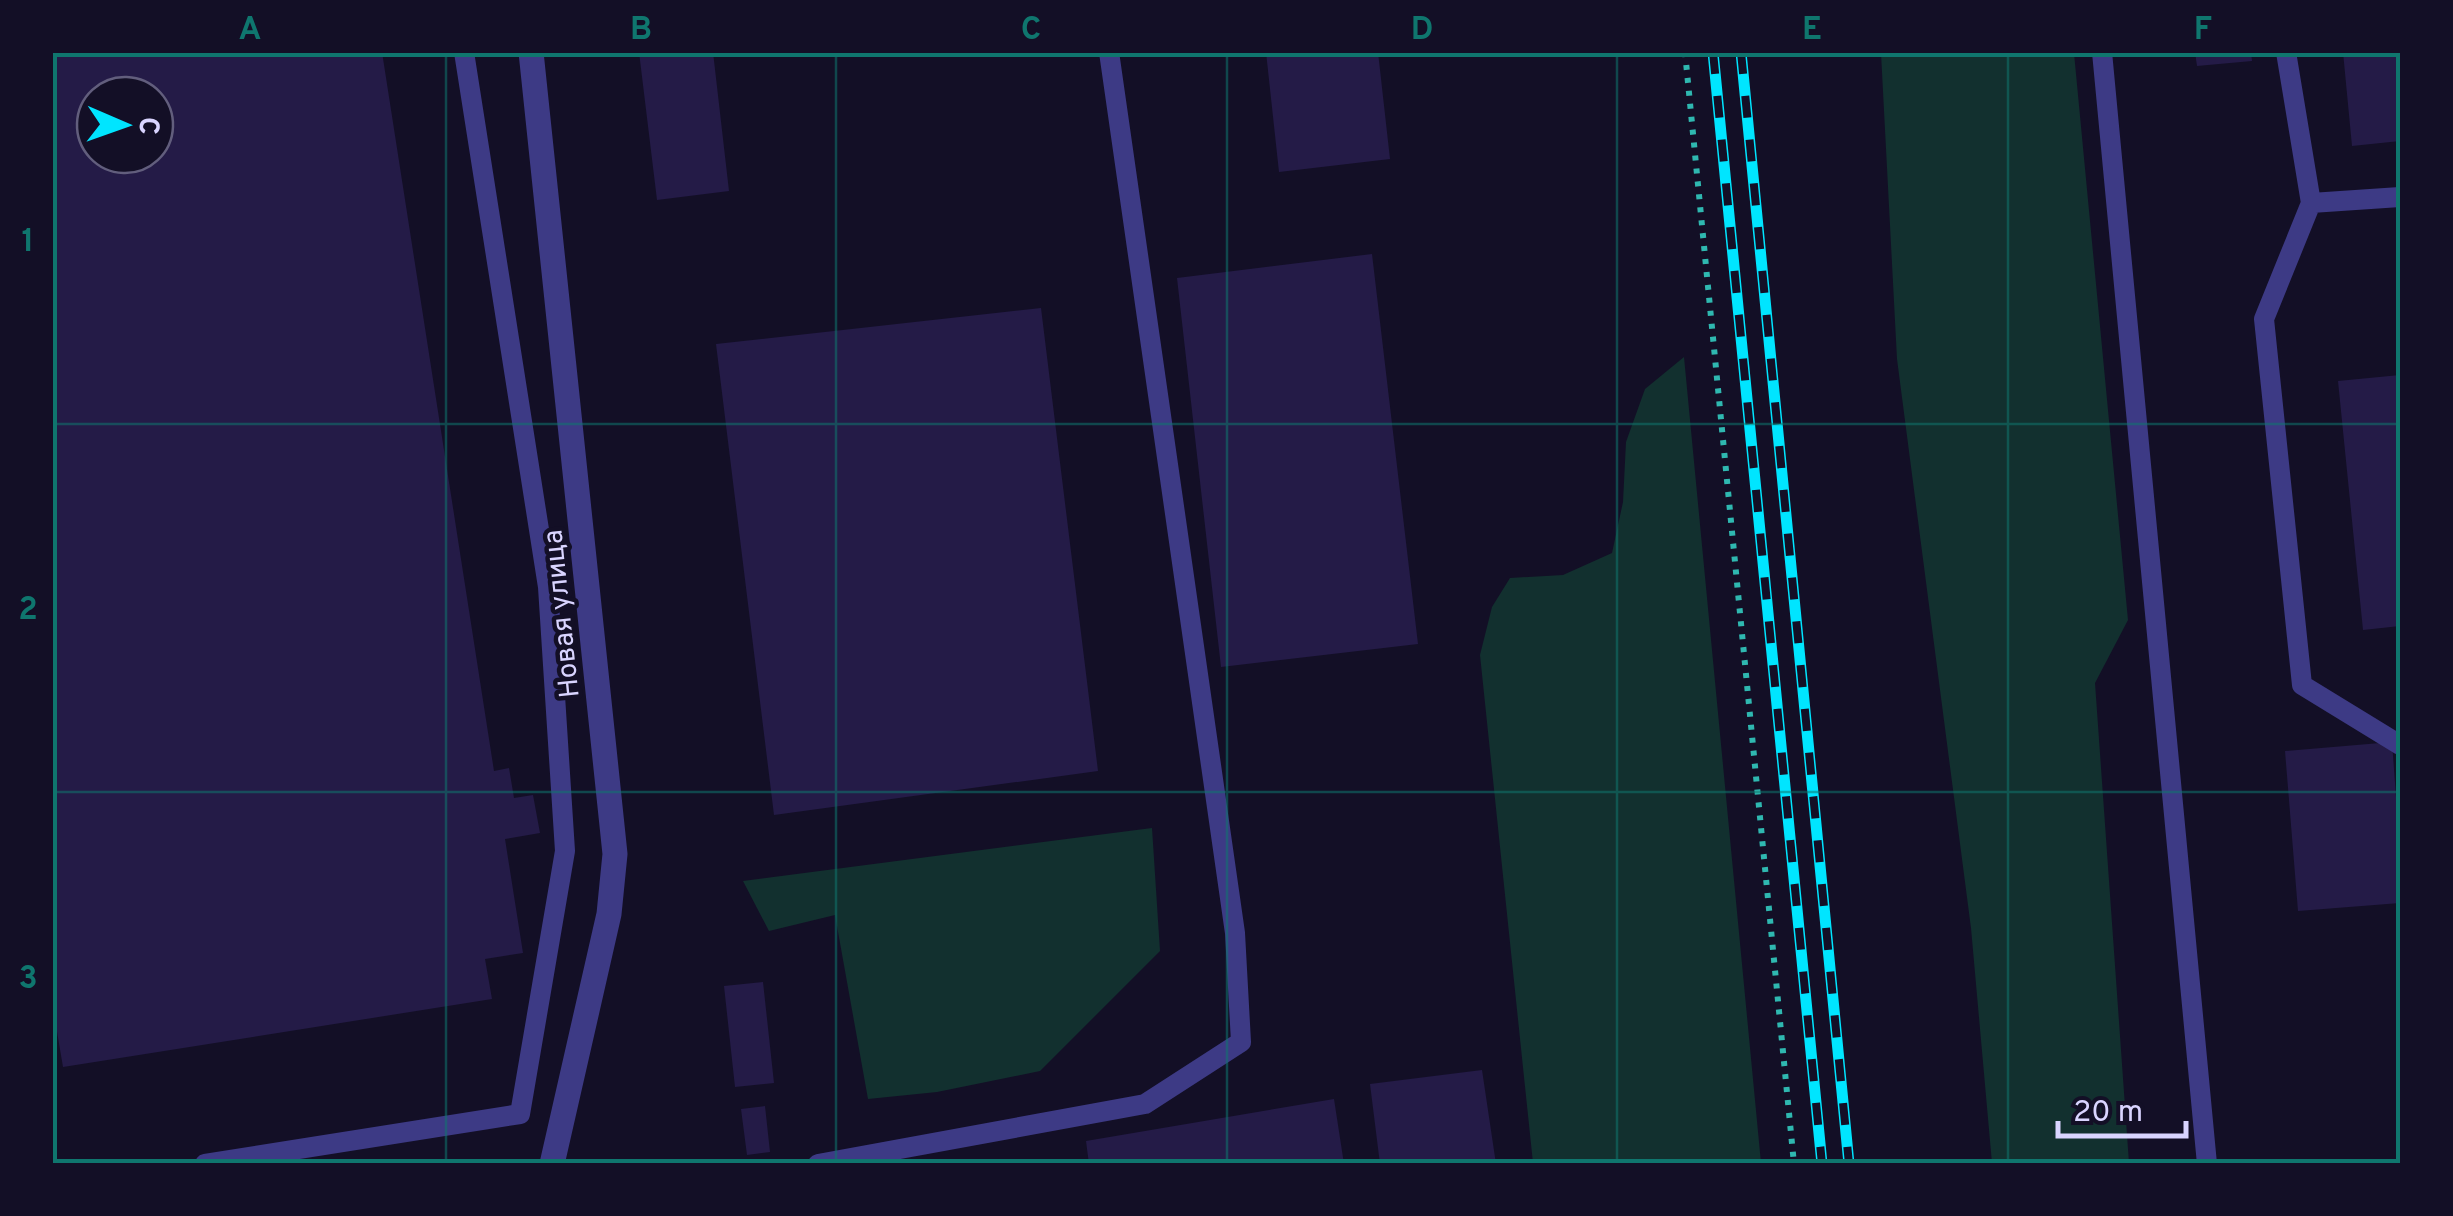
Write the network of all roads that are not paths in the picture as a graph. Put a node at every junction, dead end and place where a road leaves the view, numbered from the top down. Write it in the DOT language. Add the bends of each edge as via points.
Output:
graph roads {
  1 [pos="464,52"];
  2 [pos="530,52"];
  3 [pos="1109,52"];
  4 [pos="2102,52"];
  5 [pos="2286,52"];
  6 [pos="2400,197"];
  7 [pos="2311,203"];
  8 [pos="2400,745"];
  9 [pos="206,1164"];
  10 [pos="552,1164"];
  11 [pos="818,1164"];
  12 [pos="2207,1164"];
  1 -- 9 [label="lane" via="548,587 565,851 520,1114"];
  2 -- 10 [label="street, Новая улица" via="615,854 609,914"];
  3 -- 11 [label="lane" via="1235,934 1241,1042 1145,1104"];
  4 -- 12 [label="lane"];
  5 -- 7 [label="lane"];
  6 -- 7 [label="lane"];
  7 -- 8 [label="lane" via="2264,319 2302,685"];
}
